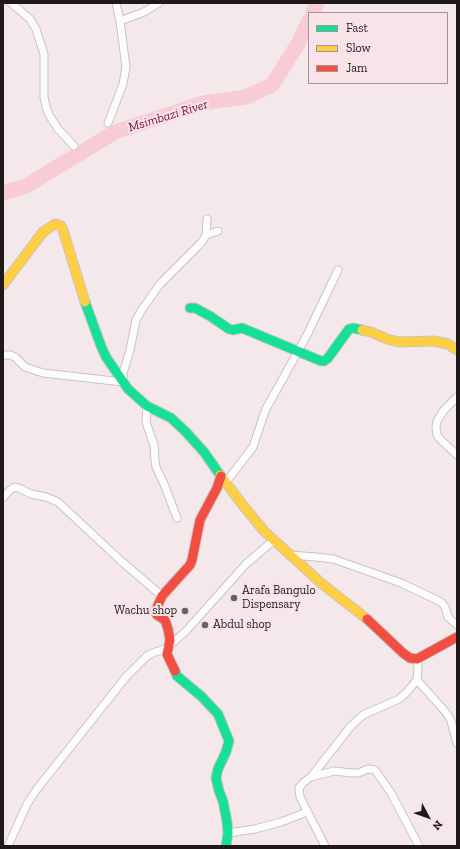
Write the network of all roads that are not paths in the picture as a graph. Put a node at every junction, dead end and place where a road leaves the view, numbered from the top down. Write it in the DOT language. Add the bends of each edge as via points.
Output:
graph roads {
  1 [pos="11,3"];
  2 [pos="116,3"];
  3 [pos="159,3"];
  4 [pos="120,21"];
  5 [pos="108,123"];
  6 [pos="74,146"];
  7 [pos="207,219"];
  8 [pos="218,231"];
  9 [pos="206,235"];
  10 [pos="338,270"];
  11 [pos="3,285"];
  12 [pos="190,308"];
  13 [pos="457,350"];
  14 [pos="298,352"];
  15 [pos="3,356"];
  16 [pos="123,382"];
  17 [pos="457,397"];
  18 [pos="147,406"];
  19 [pos="457,455"];
  20 [pos="223,479"];
  21 [pos="3,498"];
  22 [pos="177,518"];
  23 [pos="274,540"];
  24 [pos="290,555"];
  25 [pos="162,596"];
  26 [pos="457,624"];
  27 [pos="457,637"];
  28 [pos="169,646"];
  29 [pos="417,659"];
  30 [pos="417,680"];
  31 [pos="457,743"];
  32 [pos="311,777"];
  33 [pos="307,812"];
  34 [pos="228,833"];
  35 [pos="8,846"];
  36 [pos="226,846"];
  37 [pos="325,846"];
  38 [pos="419,846"];
  1 -- 6 [label="street" via="30,19 36,30 44,54 46,107 58,129"];
  2 -- 4 [label="street"];
  3 -- 4 [label="street"];
  4 -- 5 [label="street" via="126,67 123,84"];
  7 -- 9 [label="street"];
  8 -- 9 [label="street"];
  9 -- 16 [label="street" via="160,284 138,316"];
  10 -- 14 [label="street"];
  11 -- 16 [label="street" via="44,232 55,224 61,226 100,346"];
  12 -- 14 [label="street" via="210,316 231,330 242,328"];
  13 -- 14 [label="street" via="448,344 434,341 399,342 353,328 349,329 324,361"];
  14 -- 20 [label="street" via="266,409 253,447 227,479"];
  15 -- 16 [label="street" via="16,357 24,367 43,373"];
  16 -- 18 [label="street"];
  17 -- 19 [label="street" via="444,410 436,427 440,439"];
  18 -- 20 [label="street" via="178,424 204,452"];
  18 -- 22 [label="street" via="146,422 154,445 156,467"];
  20 -- 23 [label="street"];
  20 -- 25 [label="street" via="200,520 190,565"];
  21 -- 25 [label="street" via="16,487 58,502"];
  23 -- 24 [label="street"];
  23 -- 28 [label="street" via="246,564 191,626"];
  24 -- 26 [label="street" via="333,559 401,583 442,603 448,617"];
  24 -- 29 [label="street" via="365,617 403,653"];
  25 -- 28 [label="street" via="155,612 165,620 170,635"];
  27 -- 29 [label="street"];
  28 -- 34 [label="street" via="168,658 177,676 218,714 226,734 228,746 216,778 226,813"];
  28 -- 35 [label="street" via="147,656 126,676 37,789 27,804"];
  29 -- 30 [label="street"];
  30 -- 31 [label="street" via="449,717"];
  30 -- 32 [label="street" via="399,700 363,715 351,726"];
  32 -- 33 [label="street" via="299,788"];
  32 -- 38 [label="street" via="334,771 358,773 368,769 375,770"];
  33 -- 34 [label="street" via="255,829"];
  33 -- 37 [label="street"];
  34 -- 36 [label="street"];
}
